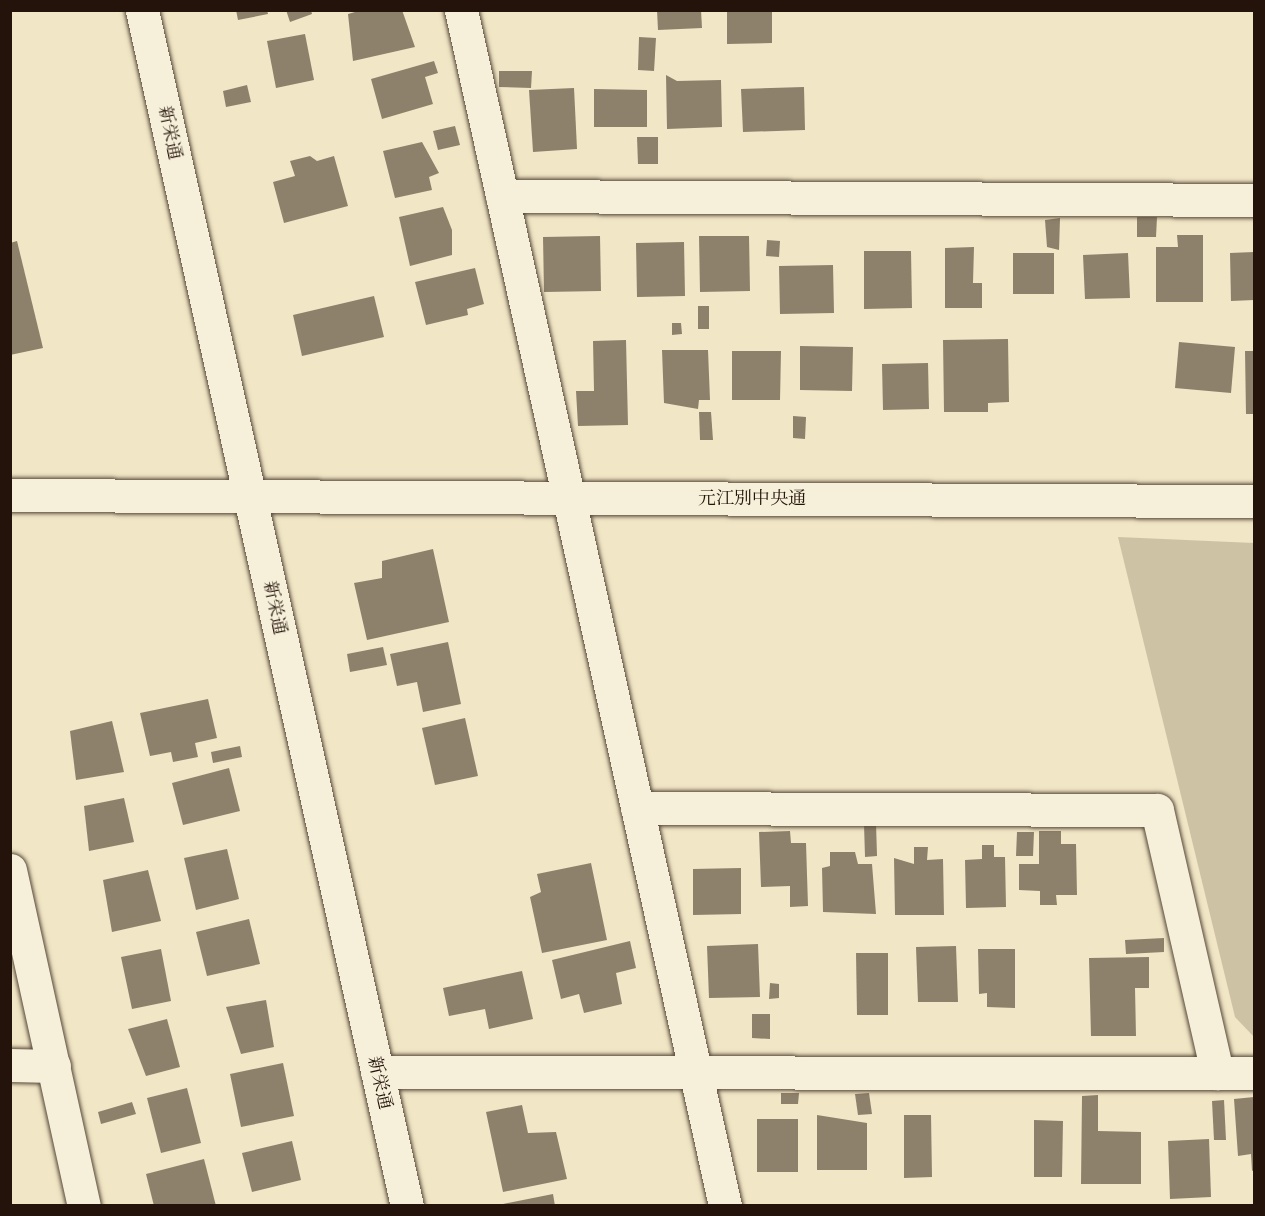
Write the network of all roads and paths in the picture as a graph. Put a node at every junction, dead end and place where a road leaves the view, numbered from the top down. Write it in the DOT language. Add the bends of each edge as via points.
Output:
graph roads {
  1 [pos="142,10"];
  2 [pos="461,10"];
  3 [pos="502,196"];
  4 [pos="1254,200"];
  5 [pos="10,495"];
  6 [pos="250,497"];
  7 [pos="569,498"];
  8 [pos="1254,501"];
  9 [pos="637,808"];
  10 [pos="10,870"];
  11 [pos="10,1065"];
  12 [pos="54,1066"];
  13 [pos="377,1072"];
  14 [pos="1217,1073"];
  15 [pos="1254,1073"];
  16 [pos="696,1074"];
  17 [pos="84,1206"];
  18 [pos="407,1206"];
  19 [pos="725,1206"];
  1 -- 6 [label="street, 新栄通"];
  2 -- 3 [label="street"];
  3 -- 4 [label="street"];
  3 -- 7 [label="street"];
  5 -- 6 [label="street, 元江別中央通"];
  6 -- 7 [label="street, 元江別中央通"];
  6 -- 13 [label="street, 新栄通"];
  7 -- 8 [label="street, 元江別中央通"];
  7 -- 9 [label="street"];
  9 -- 14 [label="street" via="1157,810"];
  9 -- 16 [label="street"];
  10 -- 12 [label="street"];
  11 -- 12 [label="street"];
  12 -- 17 [label="street"];
  13 -- 16 [label="street"];
  13 -- 18 [label="street, 新栄通"];
  14 -- 15 [label="street"];
  14 -- 16 [label="street"];
  16 -- 19 [label="street"];
}
